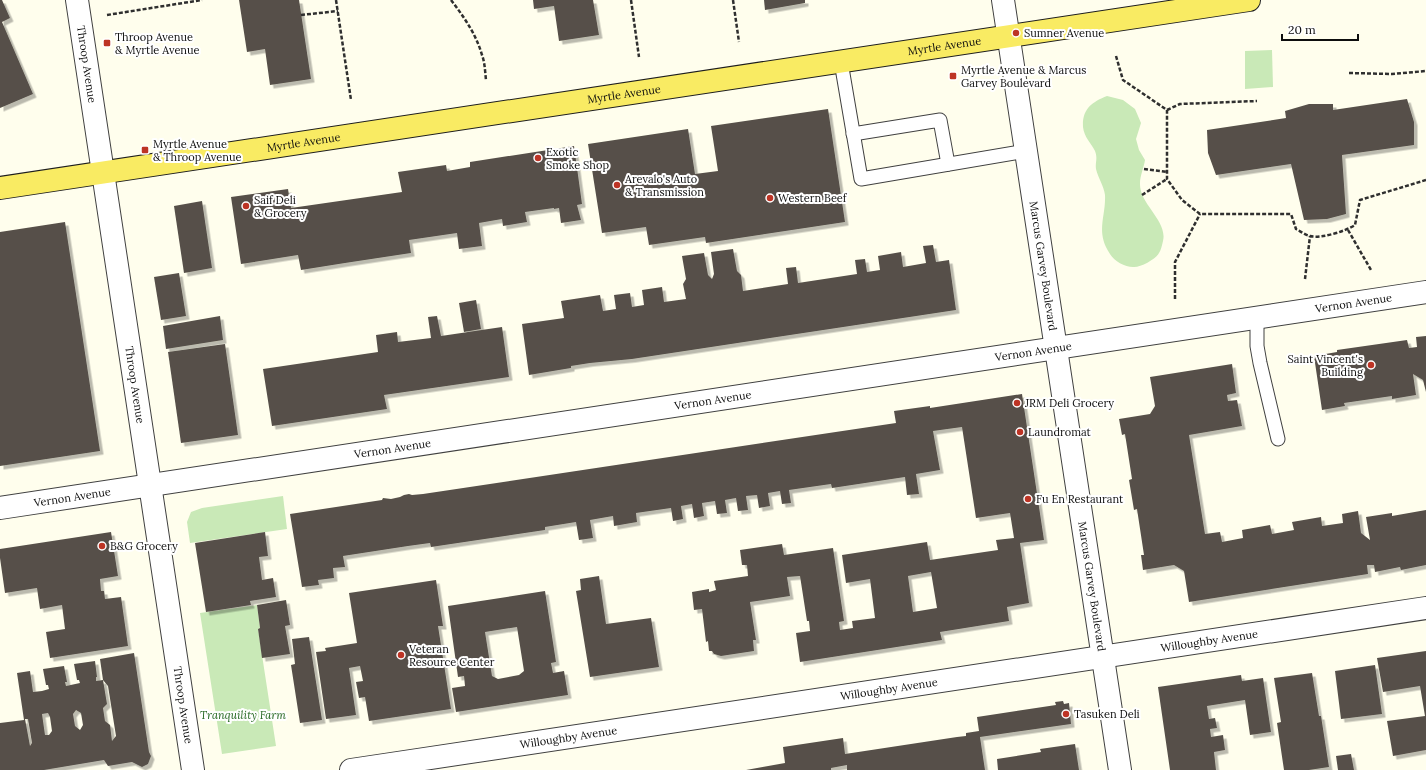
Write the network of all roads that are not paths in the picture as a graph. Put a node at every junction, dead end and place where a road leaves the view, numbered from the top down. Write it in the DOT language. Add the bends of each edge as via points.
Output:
graph roads {
  1 [pos="77,0"];
  2 [pos="1003,0"];
  3 [pos="1249,0"];
  4 [pos="1008,36"];
  5 [pos="841,62"];
  6 [pos="853,134"];
  7 [pos="1026,151"];
  8 [pos="948,164"];
  9 [pos="103,173"];
  10 [pos="0,188"];
  11 [pos="1426,292"];
  12 [pos="1257,318"];
  13 [pos="1055,348"];
  14 [pos="1278,439"];
  15 [pos="150,485"];
  16 [pos="0,508"];
  17 [pos="1426,608"];
  18 [pos="1103,658"];
  19 [pos="193,770"];
  20 [pos="351,770"];
  21 [pos="1120,770"];
  1 -- 9 [label="street, Throop Avenue"];
  2 -- 4 [label="street, Marcus Garvey Boulevard"];
  3 -- 4 [label="main road, Myrtle Avenue"];
  4 -- 5 [label="main road, Myrtle Avenue"];
  4 -- 7 [label="street, Marcus Garvey Boulevard"];
  5 -- 6 [label="lane"];
  5 -- 9 [label="main road, Myrtle Avenue"];
  6 -- 8 [label="lane" via="940,120"];
  6 -- 8 [label="lane" via="860,178"];
  7 -- 8 [label="lane"];
  7 -- 13 [label="street, Marcus Garvey Boulevard"];
  9 -- 10 [label="main road, Myrtle Avenue"];
  9 -- 15 [label="street, Throop Avenue"];
  11 -- 12 [label="street, Vernon Avenue"];
  12 -- 13 [label="street, Vernon Avenue"];
  12 -- 14 [label="lane" via="1257,346"];
  13 -- 15 [label="street, Vernon Avenue"];
  13 -- 18 [label="street, Marcus Garvey Boulevard"];
  15 -- 16 [label="street, Vernon Avenue"];
  15 -- 19 [label="street, Throop Avenue"];
  17 -- 18 [label="street, Willoughby Avenue"];
  18 -- 20 [label="street, Willoughby Avenue"];
  18 -- 21 [label="street, Marcus Garvey Boulevard"];
}
